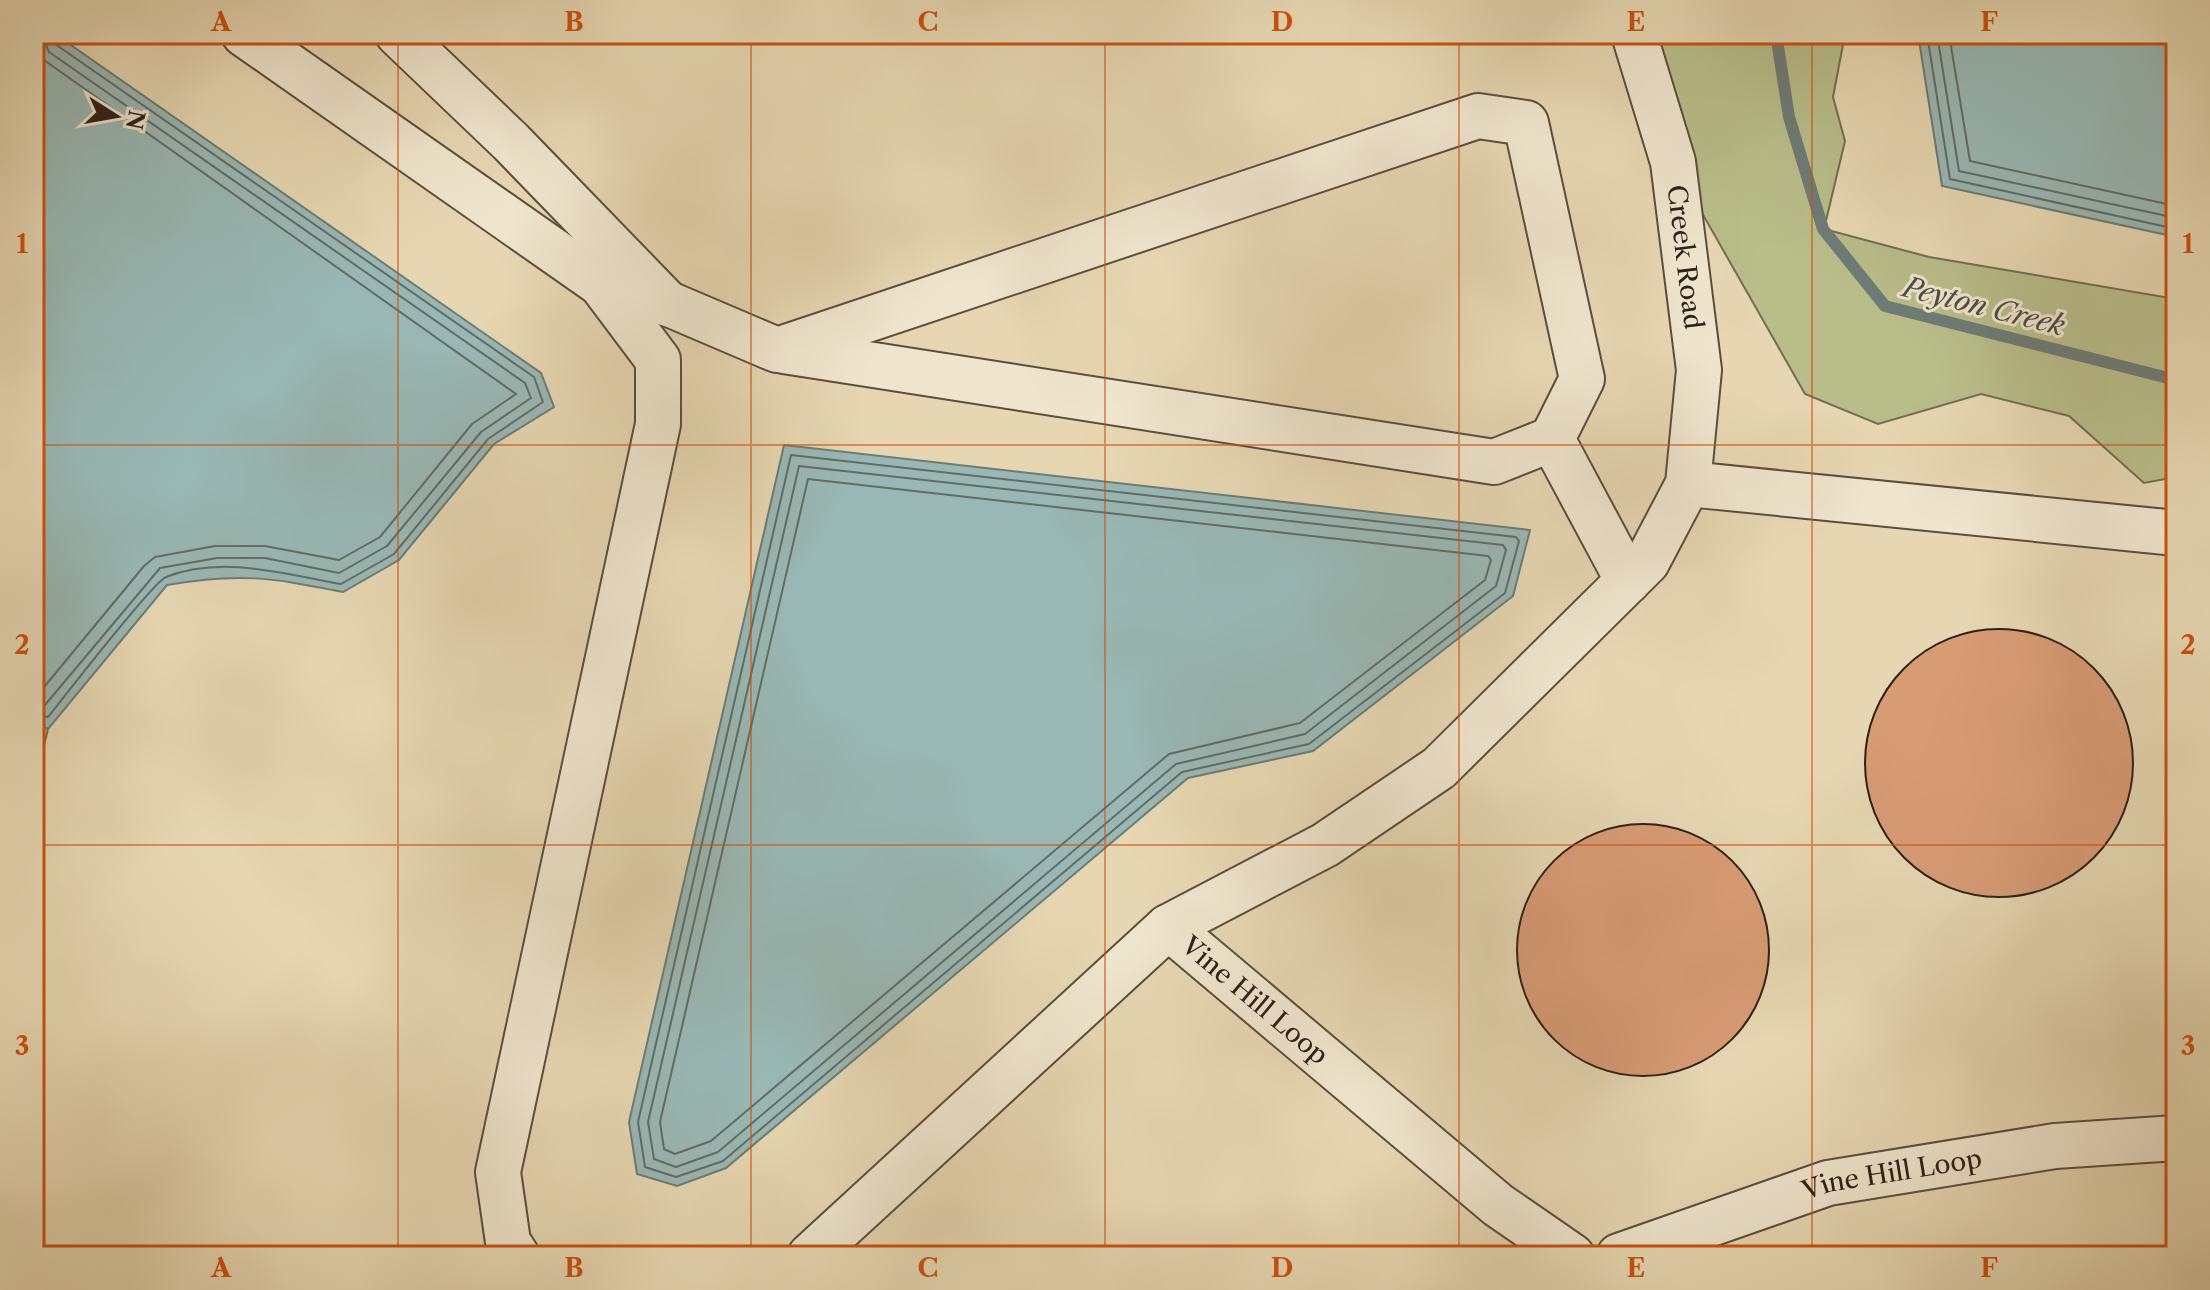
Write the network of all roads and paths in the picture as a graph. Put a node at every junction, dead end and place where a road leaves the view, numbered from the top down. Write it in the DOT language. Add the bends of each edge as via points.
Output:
graph roads {
  1 [pos="244,34"];
  2 [pos="398,34"];
  3 [pos="1634,34"];
  4 [pos="601,284"];
  5 [pos="669,304"];
  6 [pos="777,350"];
  7 [pos="1552,439"];
  8 [pos="1688,484"];
  9 [pos="2176,533"];
  10 [pos="1628,581"];
  11 [pos="1168,927"];
  12 [pos="2176,1138"];
  13 [pos="517,1256"];
  14 [pos="810,1256"];
  15 [pos="1572,1256"];
  16 [pos="1619,1256"];
  1 -- 4 [label="street"];
  2 -- 5 [label="street"];
  3 -- 8 [label="street, Creek Road" via="1673,162 1699,370"];
  4 -- 5 [label="street"];
  4 -- 13 [label="street" via="658,360 658,424 498,1172 508,1242"];
  5 -- 6 [label="street"];
  6 -- 7 [label="street" via="1494,462"];
  6 -- 7 [label="street" via="1478,116 1526,123 1582,379"];
  7 -- 10 [label="street"];
  8 -- 9 [label="street"];
  8 -- 10 [label="street" via="1647,562"];
  10 -- 11 [label="street" via="1439,768 1325,845"];
  11 -- 14 [label="street, Vine Hill Loop"];
  11 -- 15 [label="street, Vine Hill Loop" via="1498,1205"];
  12 -- 16 [label="street, Vine Hill Loop" via="2055,1146 1828,1183"];
}
